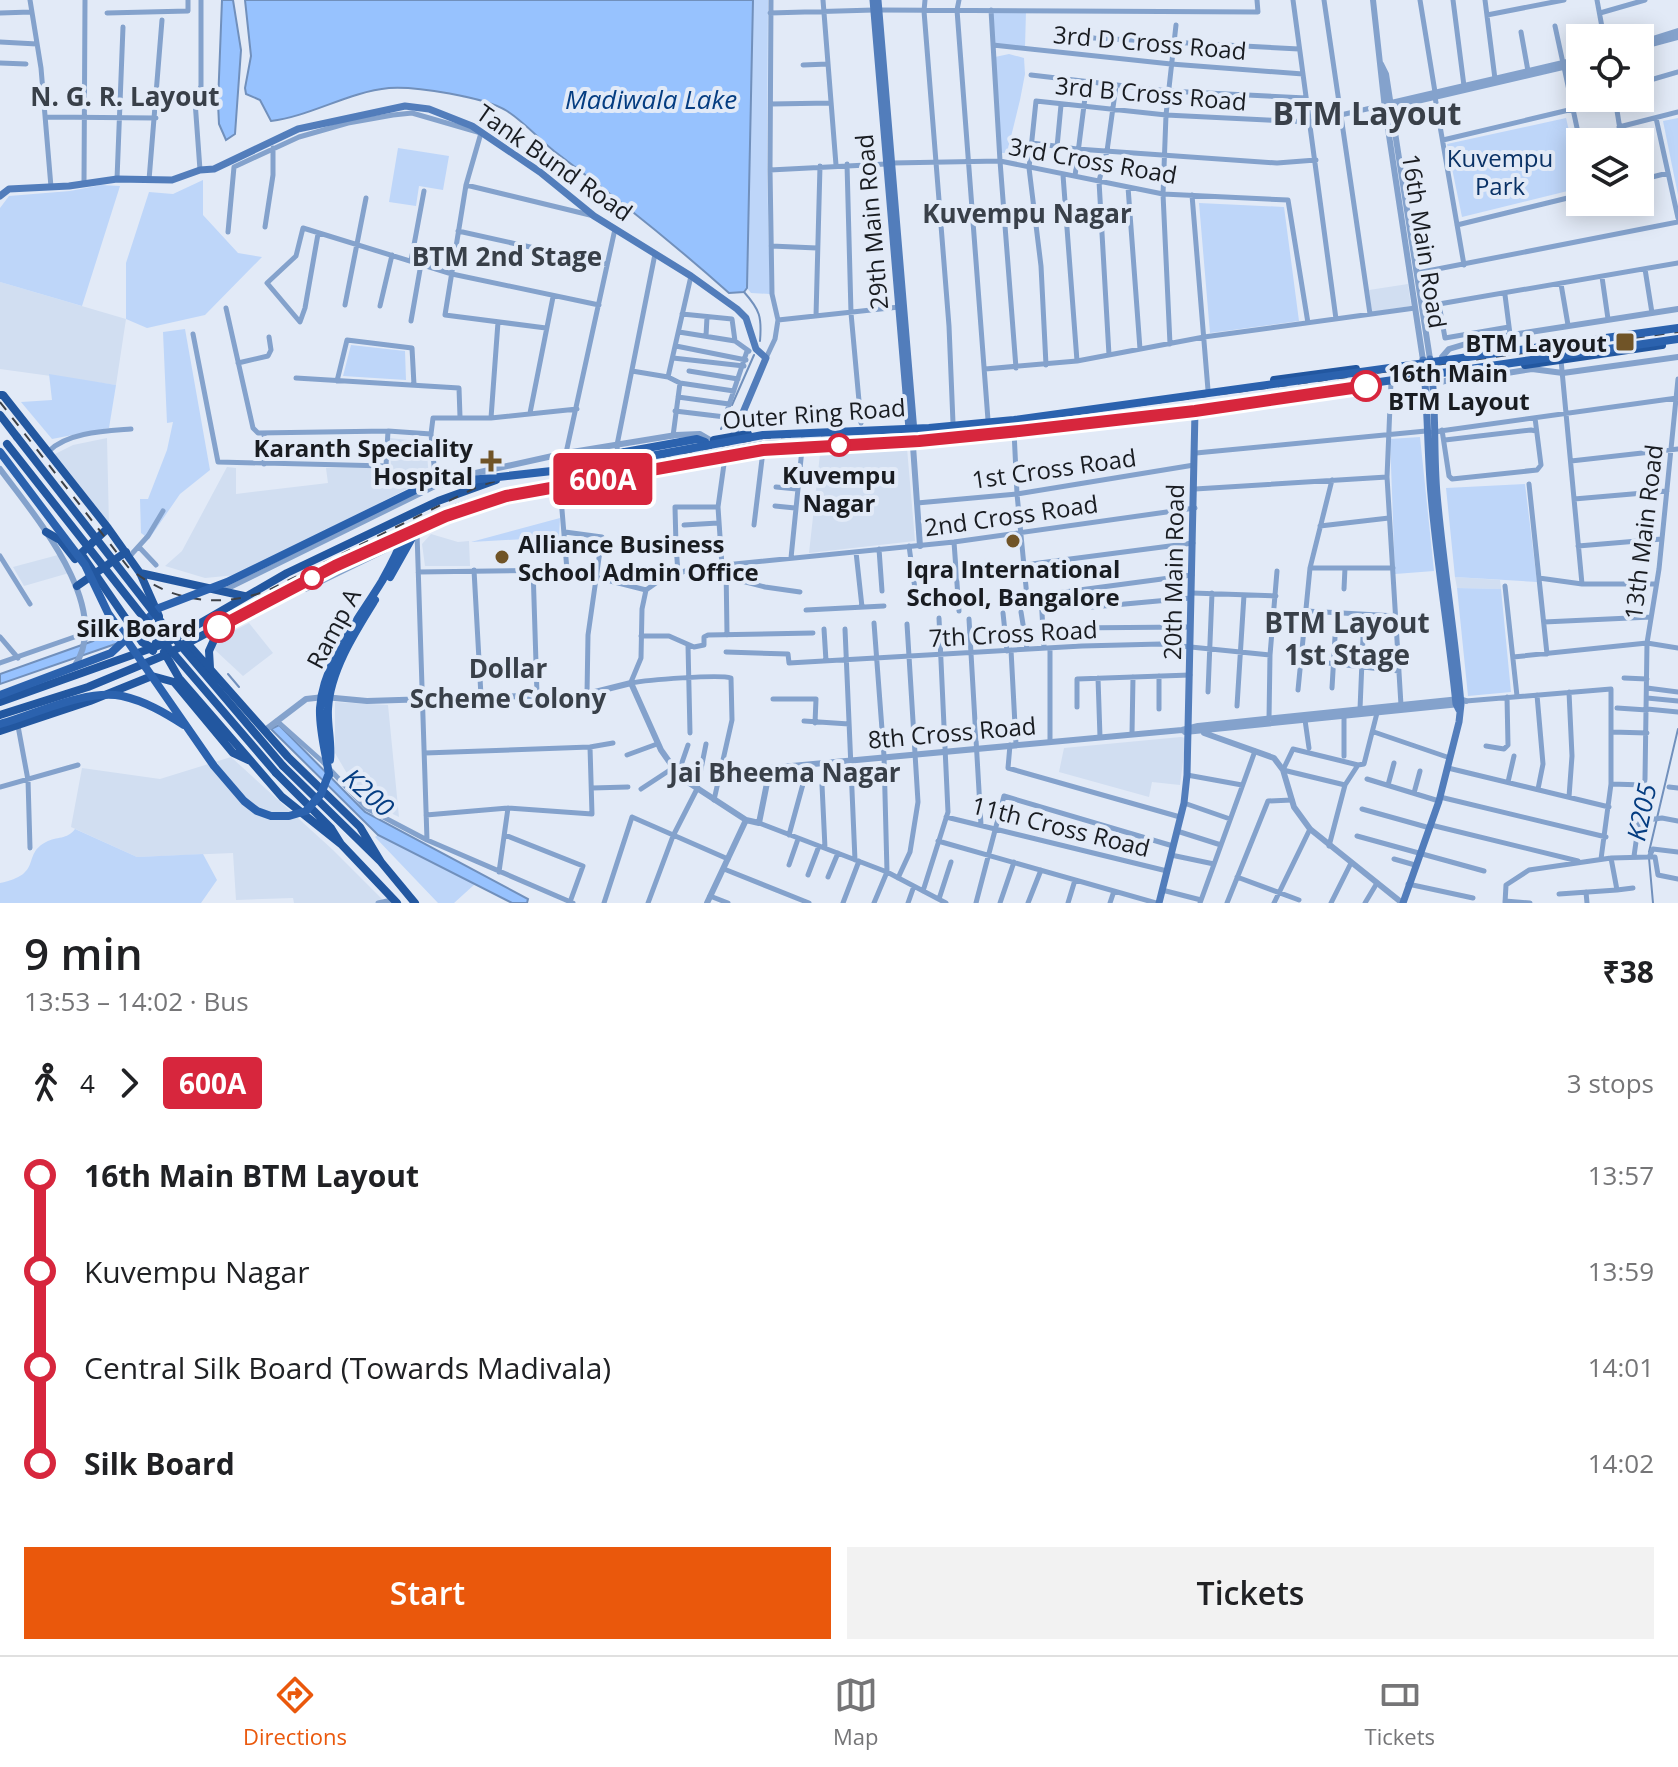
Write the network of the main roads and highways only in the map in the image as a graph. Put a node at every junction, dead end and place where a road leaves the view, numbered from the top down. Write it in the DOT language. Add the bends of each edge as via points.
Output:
graph roads {
  1 [pos="876,0"];
  2 [pos="889,163"];
  3 [pos="0,196"];
  4 [pos="1678,327"];
  5 [pos="1678,341"];
  6 [pos="1426,359"];
  7 [pos="1431,379"];
  8 [pos="3,396"];
  9 [pos="1195,411"];
  10 [pos="0,415"];
  11 [pos="912,426"];
  12 [pos="0,435"];
  13 [pos="733,436"];
  14 [pos="708,442"];
  15 [pos="912,443"];
  16 [pos="0,452"];
  17 [pos="543,473"];
  18 [pos="471,474"];
  19 [pos="463,491"];
  20 [pos="108,528"];
  21 [pos="417,529"];
  22 [pos="46,532"];
  23 [pos="128,554"];
  24 [pos="82,555"];
  25 [pos="96,572"];
  26 [pos="140,573"];
  27 [pos="77,586"];
  28 [pos="244,596"];
  29 [pos="222,625"];
  30 [pos="180,636"];
  31 [pos="166,643"];
  32 [pos="187,644"];
  33 [pos="152,648"];
  34 [pos="161,657"];
  35 [pos="76,663"];
  36 [pos="135,668"];
  37 [pos="93,670"];
  38 [pos="139,679"];
  39 [pos="219,680"];
  40 [pos="0,694"];
  41 [pos="238,701"];
  42 [pos="0,702"];
  43 [pos="0,715"];
  44 [pos="212,722"];
  45 [pos="0,724"];
  46 [pos="188,728"];
  47 [pos="0,731"];
  48 [pos="279,770"];
  49 [pos="329,775"];
  50 [pos="341,844"];
  51 [pos="381,862"];
  52 [pos="395,902"];
  53 [pos="1400,902"];
  54 [pos="415,903"];
  55 [pos="1157,903"];
  1 -- 2 [label="main road, 29th Main Road"];
  2 -- 11 [label="main road, 29th Main Road"];
  2 -- 11 [label="main road, 29th Main Road"];
  3 -- 13 [label="main road, Tank Bund Road" via="9,189 117,179 172,180 214,169 298,129 405,106 437,112 472,126 594,216 743,314 752,350 766,358"];
  4 -- 6 [label="highway, Outer Ring Road"];
  4 -- 17 [label="main road, bridge" via="1014,420 763,435"];
  5 -- 7 [label="highway, Outer Ring Road"];
  5 -- 49 [label="main road, Ramp A, bridge" via="1015,429 764,445 500,494 458,507 406,531 339,653 324,688 321,723"];
  6 -- 7 [label="main road, 16th Main Road"];
  6 -- 11 [label="highway, Outer Ring Road"];
  7 -- 9 [label="highway, Outer Ring Road"];
  7 -- 53 [label="main road, 16th Main Road" via="1431,497 1459,722 1431,826"];
  8 -- 20 [label="highway"];
  9 -- 15 [label="highway, Outer Ring Road"];
  9 -- 55 [label="main road, 20th Main Road" via="1187,775"];
  10 -- 48 [label="highway, bridge"];
  11 -- 13 [label="highway, Outer Ring Road"];
  11 -- 15 [label="main road, 29th Main Road"];
  12 -- 48 [label="highway, bridge" via="155,632"];
  13 -- 14 [label="highway, Outer Ring Road"];
  14 -- 17 [label="main road, bridge" via="697,439 625,452"];
  14 -- 19 [label="highway, Outer Ring Road"];
  15 -- 21 [label="highway, Outer Ring Road" via="725,456 488,501"];
  16 -- 46 [label="main road, bridge" via="85,565 108,613"];
  17 -- 40 [label="main road, bridge" via="426,485 227,582 159,608 111,653"];
  18 -- 19 [label="highway"];
  19 -- 28 [label="highway, Outer Ring Road"];
  20 -- 23 [label="highway"];
  20 -- 24 [label="highway"];
  21 -- 29 [label="highway, Outer Ring Road"];
  21 -- 49 [label="main road, bridge" via="364,618 331,689"];
  22 -- 24 [label="highway" via="73,558"];
  23 -- 25 [label="highway"];
  23 -- 26 [label="highway"];
  24 -- 25 [label="highway"];
  25 -- 27 [label="highway"];
  25 -- 33 [label="highway" via="142,642"];
  26 -- 28 [label="highway"];
  26 -- 33 [label="highway" via="159,616"];
  28 -- 30 [label="highway, Outer Ring Road"];
  29 -- 32 [label="highway, Outer Ring Road"];
  29 -- 39 [label="highway" via="208,660"];
  30 -- 31 [label="highway, Outer Ring Road"];
  30 -- 32 [label="highway"];
  31 -- 33 [label="highway, Outer Ring Road"];
  31 -- 34 [label="highway"];
  32 -- 34 [label="highway, Outer Ring Road"];
  32 -- 39 [label="highway"];
  33 -- 34 [label="highway"];
  33 -- 37 [label="highway, Outer Ring Road"];
  34 -- 36 [label="highway, Outer Ring Road"];
  34 -- 44 [label="highway"];
  35 -- 37 [label="highway"];
  36 -- 38 [label="highway"];
  36 -- 43 [label="highway, Outer Ring Road"];
  37 -- 42 [label="highway, Outer Ring Road"];
  38 -- 44 [label="highway" via="152,676 174,682"];
  38 -- 47 [label="highway"];
  39 -- 41 [label="highway"];
  41 -- 44 [label="highway"];
  41 -- 51 [label="highway" via="271,725 360,827"];
  44 -- 50 [label="highway" via="282,797"];
  45 -- 46 [label="main road, bridge" via="72,701 120,696 155,708"];
  46 -- 49 [label="main road, bridge" via="231,788 271,816 306,811"];
  48 -- 50 [label="highway"];
  48 -- 51 [label="highway"];
  50 -- 52 [label="highway"];
  51 -- 54 [label="highway"];
}
